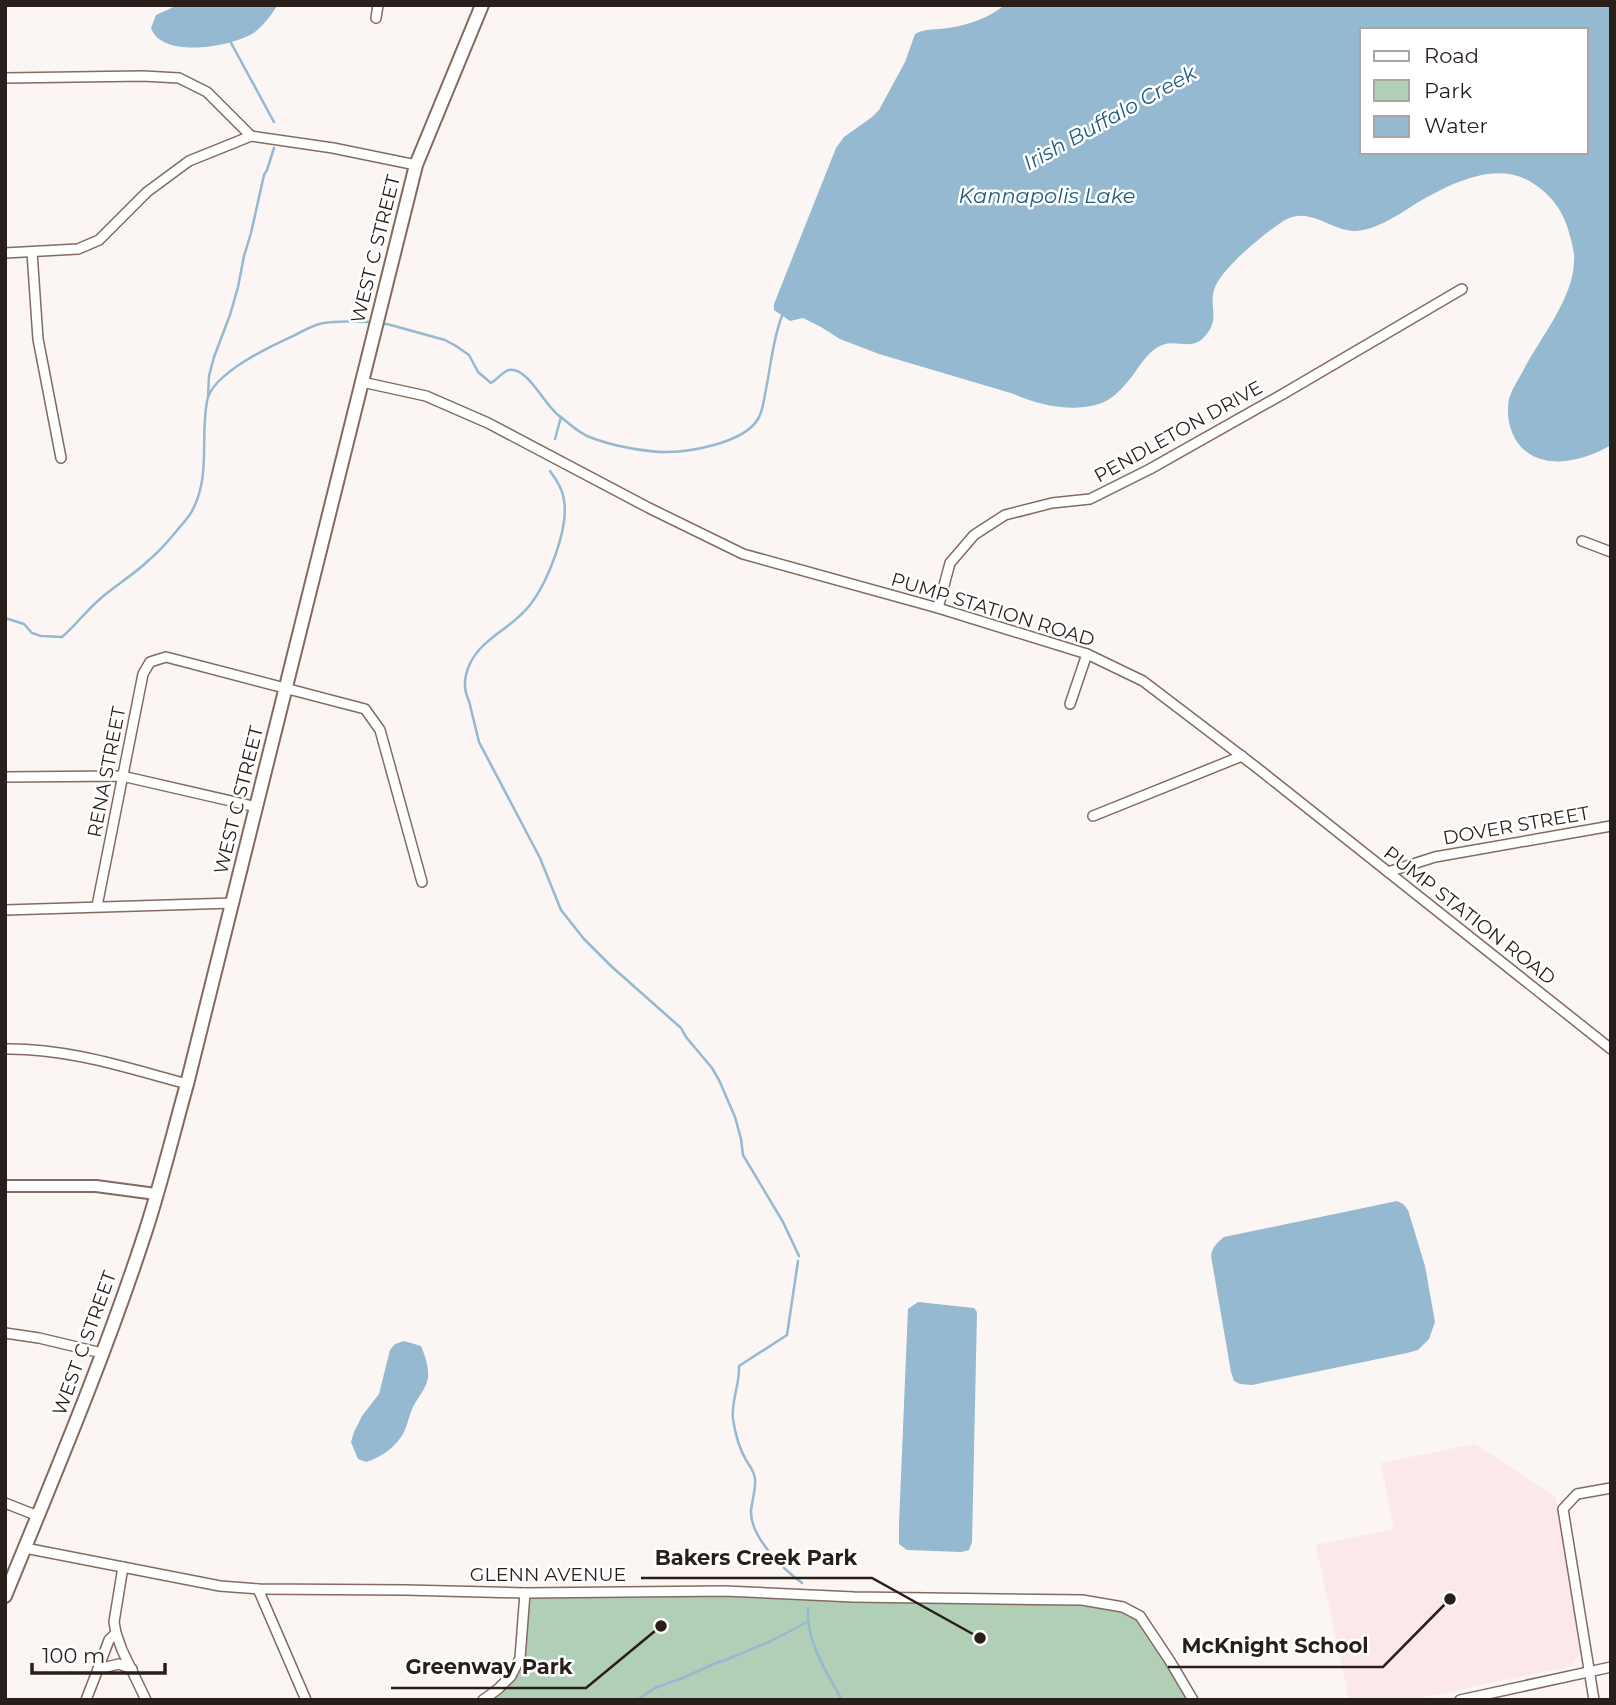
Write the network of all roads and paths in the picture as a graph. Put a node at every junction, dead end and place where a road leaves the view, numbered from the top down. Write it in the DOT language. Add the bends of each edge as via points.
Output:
graph roads {
  1 [pos="378,5"];
  2 [pos="482,5"];
  3 [pos="376,18"];
  4 [pos="5,78"];
  5 [pos="251,136"];
  6 [pos="416,164"];
  7 [pos="32,252"];
  8 [pos="5,253"];
  9 [pos="1461,289"];
  10 [pos="362,382"];
  11 [pos="61,458"];
  12 [pos="1582,541"];
  13 [pos="1611,552"];
  14 [pos="938,608"];
  15 [pos="1087,654"];
  16 [pos="285,689"];
  17 [pos="1070,704"];
  18 [pos="1242,756"];
  19 [pos="122,776"];
  20 [pos="5,777"];
  21 [pos="257,807"];
  22 [pos="1093,816"];
  23 [pos="1611,826"];
  24 [pos="1388,872"];
  25 [pos="422,882"];
  26 [pos="233,903"];
  27 [pos="97,906"];
  28 [pos="5,910"];
  29 [pos="5,1049"];
  30 [pos="1611,1049"];
  31 [pos="187,1084"];
  32 [pos="5,1186"];
  33 [pos="156,1194"];
  34 [pos="5,1333"];
  35 [pos="102,1353"];
  36 [pos="1611,1488"];
  37 [pos="5,1503"];
  38 [pos="38,1516"];
  39 [pos="25,1548"];
  40 [pos="123,1567"];
  41 [pos="258,1589"];
  42 [pos="525,1593"];
  43 [pos="5,1596"];
  44 [pos="116,1633"];
  45 [pos="1611,1667"];
  46 [pos="132,1669"];
  47 [pos="98,1670"];
  48 [pos="1589,1671"];
  49 [pos="86,1700"];
  50 [pos="146,1700"];
  51 [pos="306,1700"];
  52 [pos="483,1700"];
  53 [pos="1193,1700"];
  54 [pos="1460,1700"];
  55 [pos="1594,1700"];
  1 -- 3 [label="street"];
  2 -- 6 [label="main road, WEST C STREET"];
  4 -- 5 [label="street" via="179,78 207,92"];
  5 -- 6 [label="street"];
  5 -- 7 [label="street" via="189,161 148,192 99,240 78,250"];
  6 -- 10 [label="main road, WEST C STREET"];
  7 -- 8 [label="street"];
  7 -- 11 [label="street" via="38,339"];
  9 -- 14 [label="street, PENDLETON DRIVE" via="1102,494 1005,515 974,535 950,563"];
  10 -- 14 [label="street, PUMP STATION ROAD" via="426,396 488,423 743,554"];
  10 -- 16 [label="main road, WEST C STREET"];
  12 -- 13 [label="street"];
  14 -- 15 [label="street, PUMP STATION ROAD"];
  15 -- 17 [label="street"];
  15 -- 18 [label="street, PUMP STATION ROAD" via="1143,681"];
  16 -- 19 [label="street, RENA STREET" via="166,657 150,662 143,674"];
  16 -- 21 [label="main road, WEST C STREET"];
  16 -- 25 [label="street" via="365,709 380,730"];
  18 -- 22 [label="street"];
  18 -- 24 [label="street, PUMP STATION ROAD"];
  19 -- 20 [label="street"];
  19 -- 21 [label="street"];
  19 -- 27 [label="street, RENA STREET"];
  21 -- 26 [label="main road, WEST C STREET"];
  23 -- 24 [label="street, DOVER STREET" via="1436,857"];
  24 -- 30 [label="street, PUMP STATION ROAD"];
  26 -- 27 [label="street"];
  26 -- 31 [label="main road, WEST C STREET"];
  27 -- 28 [label="street"];
  29 -- 31 [label="street" via="61,1052"];
  31 -- 33 [label="main road, WEST C STREET"];
  32 -- 33 [label="street" via="96,1186"];
  33 -- 35 [label="main road, WEST C STREET"];
  34 -- 35 [label="street"];
  35 -- 38 [label="main road, WEST C STREET"];
  36 -- 48 [label="street" via="1577,1494 1563,1509"];
  37 -- 38 [label="street"];
  38 -- 39 [label="main road, WEST C STREET"];
  39 -- 40 [label="street, GLENN AVENUE"];
  39 -- 43 [label="main road, WEST C STREET"];
  40 -- 41 [label="street, GLENN AVENUE"];
  40 -- 44 [label="street"];
  41 -- 42 [label="street, GLENN AVENUE"];
  41 -- 51 [label="street"];
  42 -- 52 [label="street" via="520,1658 511,1676"];
  42 -- 53 [label="street, GLENN AVENUE" via="724,1591 1082,1600 1123,1607 1140,1616"];
  44 -- 46 [label="street"];
  44 -- 47 [label="street"];
  45 -- 48 [label="street"];
  46 -- 47 [label="street" via="119,1664"];
  46 -- 50 [label="street"];
  47 -- 49 [label="street"];
  48 -- 54 [label="street"];
  48 -- 55 [label="street"];
}
